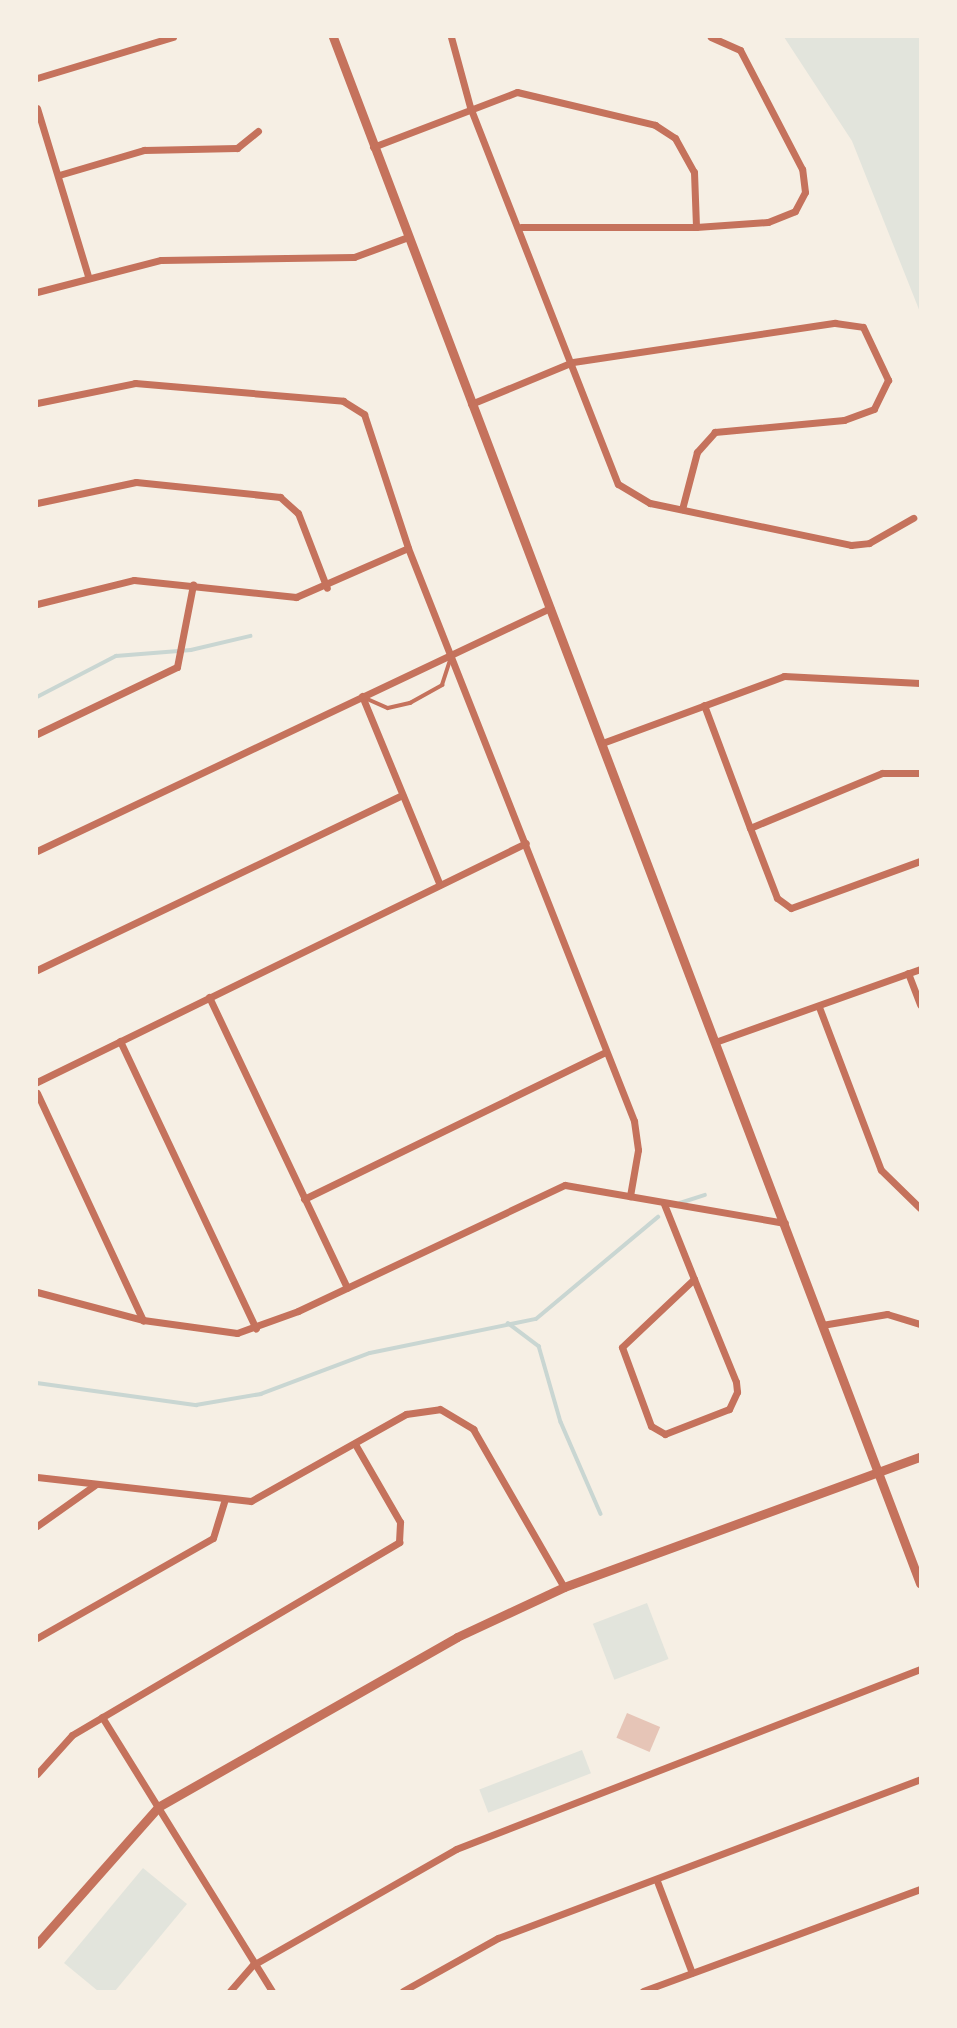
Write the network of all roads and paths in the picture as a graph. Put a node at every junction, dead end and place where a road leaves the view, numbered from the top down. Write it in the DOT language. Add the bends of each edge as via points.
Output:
graph roads {
  1 [pos="173,37"];
  2 [pos="333,37"];
  3 [pos="452,37"];
  4 [pos="710,37"];
  5 [pos="37,78"];
  6 [pos="470,107"];
  7 [pos="37,108"];
  8 [pos="258,131"];
  9 [pos="373,147"];
  10 [pos="59,175"];
  11 [pos="521,227"];
  12 [pos="696,227"];
  13 [pos="408,237"];
  14 [pos="88,276"];
  15 [pos="37,292"];
  16 [pos="573,362"];
  17 [pos="37,403"];
  18 [pos="471,404"];
  19 [pos="37,503"];
  20 [pos="682,509"];
  21 [pos="913,517"];
  22 [pos="408,548"];
  23 [pos="193,585"];
  24 [pos="327,588"];
  25 [pos="37,604"];
  26 [pos="550,608"];
  27 [pos="450,650"];
  28 [pos="920,683"];
  29 [pos="362,696"];
  30 [pos="704,705"];
  31 [pos="37,734"];
  32 [pos="605,742"];
  33 [pos="920,773"];
  34 [pos="402,795"];
  35 [pos="750,828"];
  36 [pos="526,843"];
  37 [pos="37,851"];
  38 [pos="920,861"];
  39 [pos="440,885"];
  40 [pos="920,969"];
  41 [pos="37,970"];
  42 [pos="908,973"];
  43 [pos="209,997"];
  44 [pos="920,1005"];
  45 [pos="819,1007"];
  46 [pos="120,1041"];
  47 [pos="718,1041"];
  48 [pos="604,1053"];
  49 [pos="37,1082"];
  50 [pos="37,1093"];
  51 [pos="630,1196"];
  52 [pos="304,1199"];
  53 [pos="664,1204"];
  54 [pos="920,1208"];
  55 [pos="785,1223"];
  56 [pos="694,1279"];
  57 [pos="348,1287"];
  58 [pos="37,1292"];
  59 [pos="143,1320"];
  60 [pos="920,1324"];
  61 [pos="822,1325"];
  62 [pos="256,1329"];
  63 [pos="355,1444"];
  64 [pos="920,1457"];
  65 [pos="878,1469"];
  66 [pos="37,1477"];
  67 [pos="97,1484"];
  68 [pos="224,1501"];
  69 [pos="37,1526"];
  70 [pos="920,1583"];
  71 [pos="564,1587"];
  72 [pos="37,1637"];
  73 [pos="920,1669"];
  74 [pos="102,1717"];
  75 [pos="37,1774"];
  76 [pos="920,1779"];
  77 [pos="158,1807"];
  78 [pos="656,1881"];
  79 [pos="920,1889"];
  80 [pos="37,1944"];
  81 [pos="253,1965"];
  82 [pos="692,1972"];
  83 [pos="230,1991"];
  84 [pos="272,1991"];
  85 [pos="403,1991"];
  86 [pos="643,1991"];
  1 -- 5 [label="street"];
  2 -- 9 [label="street"];
  3 -- 6 [label="street"];
  4 -- 12 [label="street" via="740,50 802,169 805,192 795,211 778,219"];
  6 -- 9 [label="street"];
  6 -- 11 [label="street"];
  6 -- 12 [label="street" via="517,92 663,128 696,179"];
  7 -- 10 [label="street"];
  8 -- 10 [label="street" via="237,148 144,150"];
  9 -- 13 [label="street"];
  10 -- 14 [label="street"];
  11 -- 12 [label="street"];
  11 -- 16 [label="street"];
  13 -- 14 [label="street" via="354,257 171,259"];
  13 -- 18 [label="street"];
  14 -- 15 [label="street"];
  16 -- 18 [label="street"];
  16 -- 20 [label="street" via="618,484 637,499"];
  16 -- 20 [label="street" via="848,321 867,332 888,380 874,409 844,420 715,432 697,452"];
  17 -- 22 [label="street" via="135,383 349,404 364,414 376,435"];
  18 -- 26 [label="street"];
  19 -- 24 [label="street" via="136,481 280,497 298,513"];
  20 -- 21 [label="street" via="851,545 869,543"];
  22 -- 24 [label="street"];
  22 -- 27 [label="street"];
  23 -- 24 [label="street" via="296,597"];
  23 -- 25 [label="street" via="134,580"];
  23 -- 31 [label="street" via="177,667"];
  26 -- 27 [label="street"];
  26 -- 32 [label="street"];
  27 -- 29 [label="street"];
  27 -- 29 [label="lane" via="449,674 427,694 388,708"];
  27 -- 36 [label="street"];
  28 -- 30 [label="street" via="794,674"];
  29 -- 34 [label="street"];
  29 -- 37 [label="street"];
  30 -- 32 [label="street"];
  30 -- 35 [label="street"];
  32 -- 47 [label="street"];
  33 -- 35 [label="street" via="882,773"];
  34 -- 39 [label="street"];
  34 -- 41 [label="street"];
  35 -- 38 [label="street" via="777,898 792,908"];
  36 -- 39 [label="street"];
  36 -- 48 [label="street"];
  39 -- 43 [label="street"];
  40 -- 42 [label="street"];
  42 -- 44 [label="street"];
  42 -- 45 [label="street"];
  43 -- 46 [label="street"];
  43 -- 52 [label="street"];
  45 -- 47 [label="street"];
  45 -- 54 [label="street" via="881,1170"];
  46 -- 49 [label="street"];
  46 -- 62 [label="street"];
  47 -- 55 [label="street"];
  48 -- 51 [label="street" via="637,1130"];
  48 -- 52 [label="street"];
  50 -- 59 [label="street"];
  51 -- 53 [label="street"];
  51 -- 57 [label="street" via="555,1188"];
  52 -- 57 [label="street"];
  53 -- 55 [label="street"];
  53 -- 56 [label="street"];
  55 -- 61 [label="street"];
  56 -- 56 [label="street" via="737,1392 729,1409 665,1434 651,1426 622,1347"];
  57 -- 62 [label="street"];
  58 -- 59 [label="street"];
  59 -- 62 [label="street" via="209,1332"];
  60 -- 61 [label="street" via="887,1314"];
  61 -- 65 [label="street"];
  63 -- 68 [label="street" via="266,1496"];
  63 -- 71 [label="street" via="416,1410 457,1416 473,1429"];
  63 -- 74 [label="street" via="400,1522 399,1542"];
  64 -- 65 [label="street"];
  65 -- 70 [label="street"];
  65 -- 71 [label="street"];
  66 -- 67 [label="street"];
  67 -- 68 [label="street"];
  67 -- 69 [label="street"];
  68 -- 72 [label="street" via="213,1538"];
  71 -- 77 [label="street" via="457,1637"];
  73 -- 81 [label="street" via="456,1849"];
  74 -- 75 [label="street" via="72,1735"];
  74 -- 77 [label="street"];
  76 -- 78 [label="street"];
  77 -- 80 [label="street"];
  77 -- 81 [label="street"];
  78 -- 82 [label="street"];
  78 -- 85 [label="street" via="498,1938"];
  79 -- 82 [label="street"];
  81 -- 83 [label="street"];
  81 -- 84 [label="street"];
  82 -- 86 [label="street"];
}
